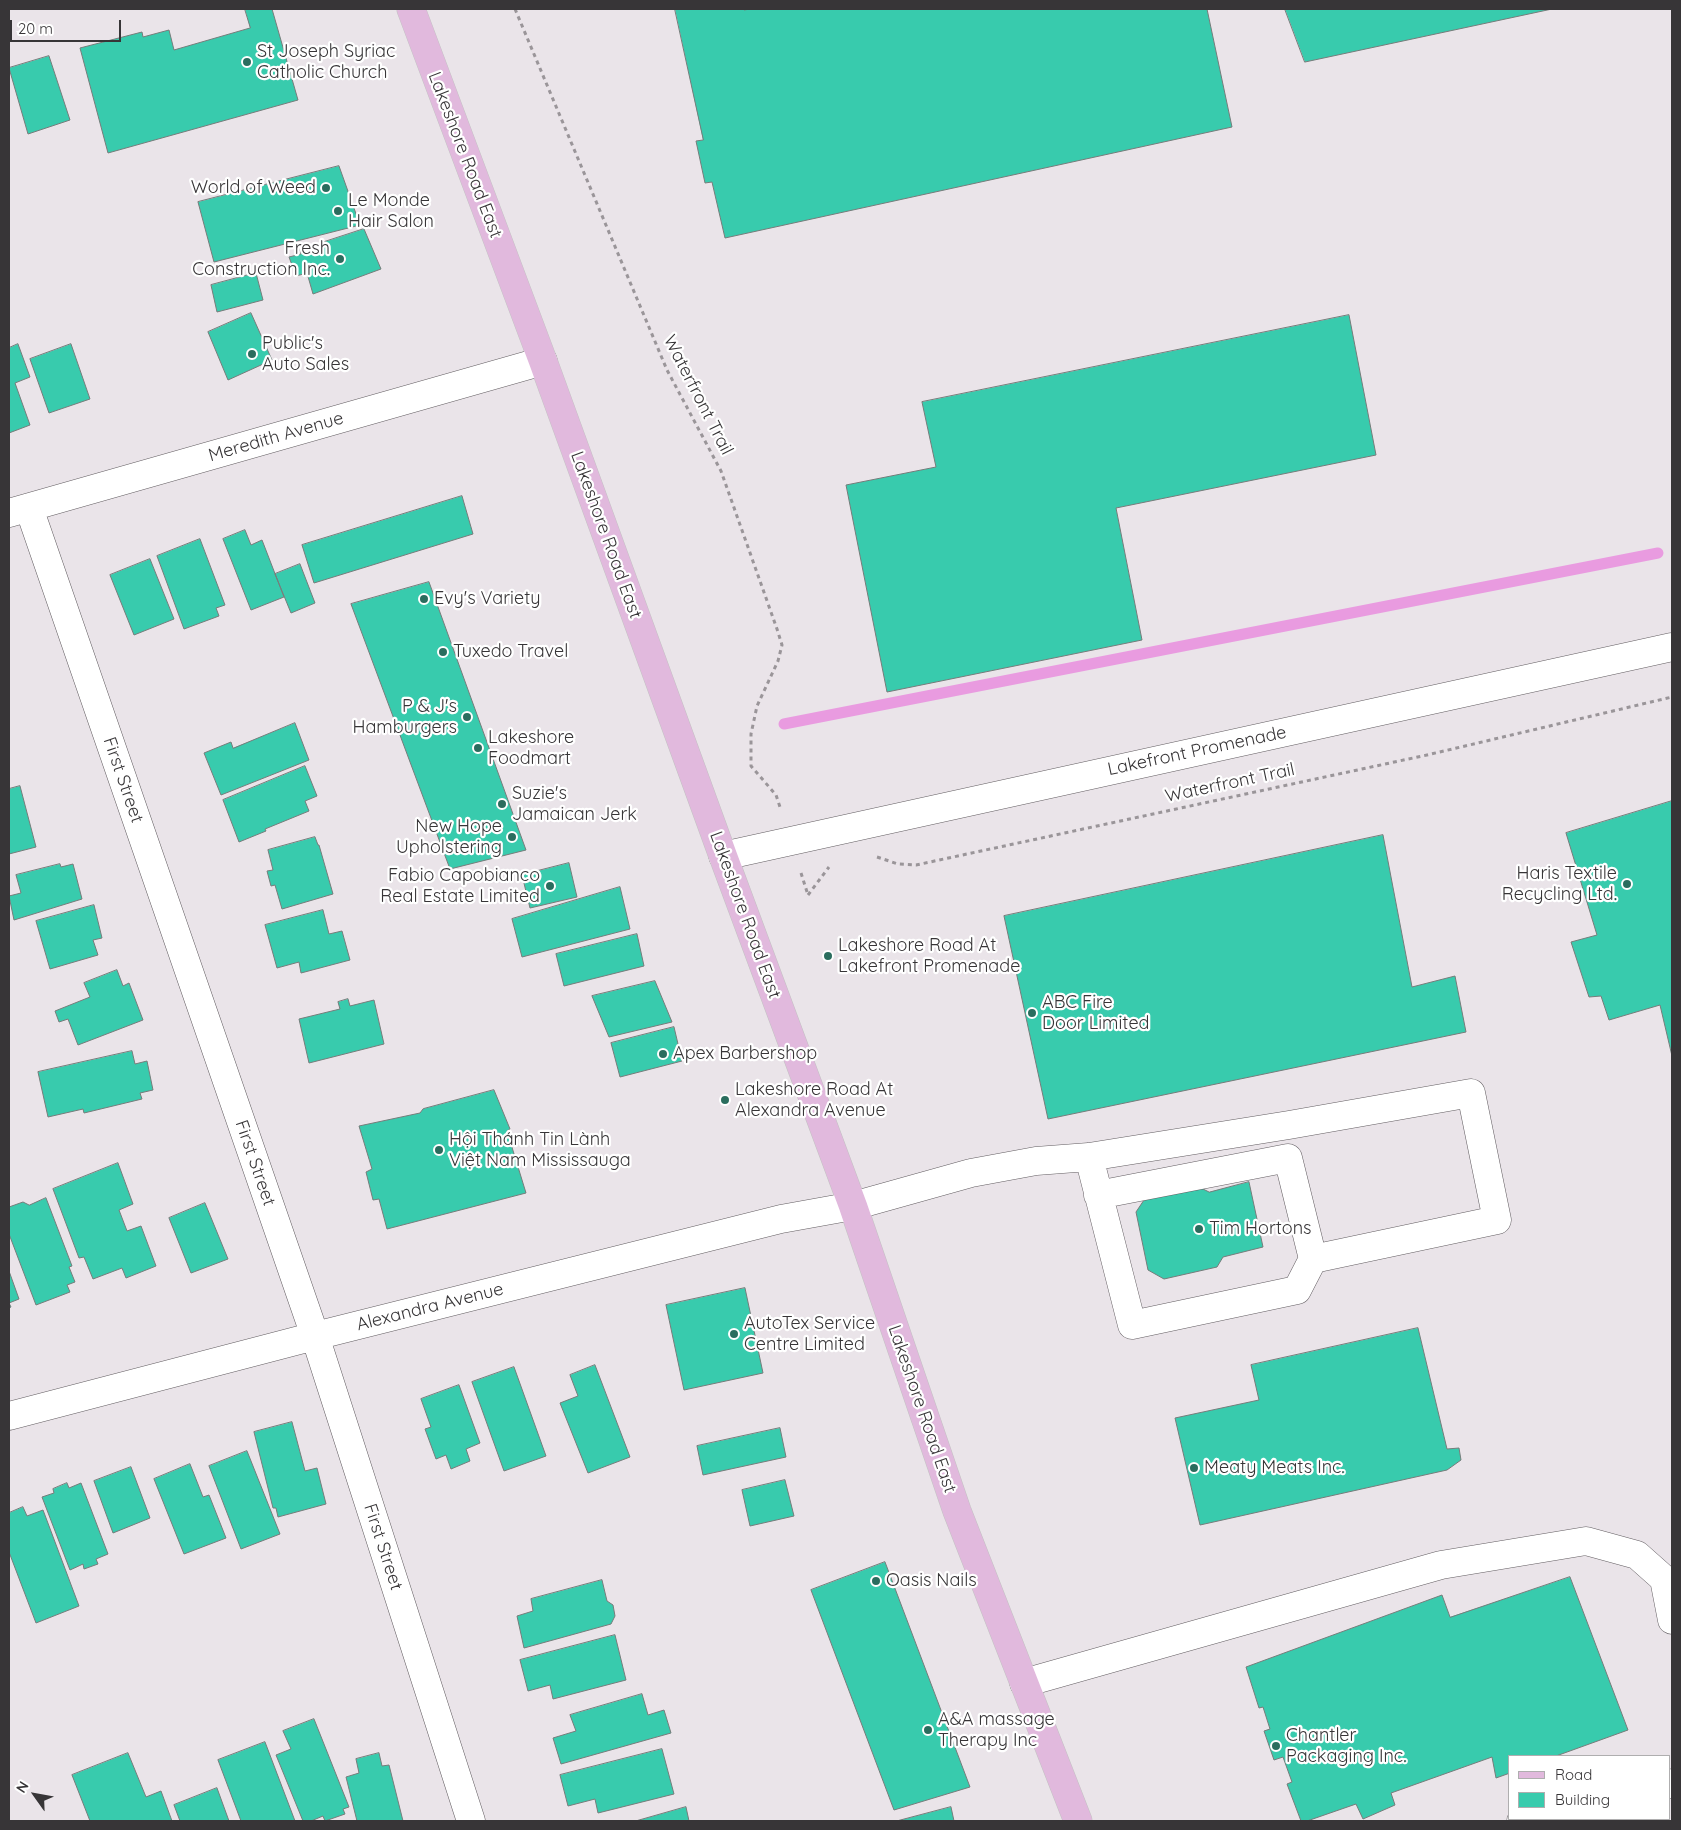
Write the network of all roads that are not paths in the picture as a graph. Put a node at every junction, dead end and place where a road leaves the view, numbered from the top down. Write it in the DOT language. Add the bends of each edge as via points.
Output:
graph roads {
  1 [pos="411,9"];
  2 [pos="543,361"];
  3 [pos="19,511"];
  4 [pos="1672,647"];
  5 [pos="723,856"];
  6 [pos="1089,1157"];
  7 [pos="1098,1195"];
  8 [pos="853,1206"];
  9 [pos="1313,1259"];
  10 [pos="315,1336"];
  11 [pos="9,1416"];
  12 [pos="1672,1620"];
  13 [pos="1024,1683"];
  14 [pos="471,1821"];
  15 [pos="1078,1821"];
  1 -- 2 [label="main road, Lakeshore Road East"];
  2 -- 3 [label="street, Meredith Avenue"];
  2 -- 5 [label="main road, Lakeshore Road East"];
  3 -- 10 [label="street, First Street"];
  4 -- 5 [label="street, Lakefront Promenade"];
  5 -- 8 [label="main road, Lakeshore Road East"];
  6 -- 7 [label="street"];
  6 -- 8 [label="street, Alexandra Avenue" via="1036,1161 971,1173"];
  6 -- 9 [label="street, Alexandra Avenue" via="1471,1092 1497,1220"];
  7 -- 9 [label="street" via="1288,1158"];
  7 -- 9 [label="street" via="1132,1325 1297,1290"];
  8 -- 10 [label="street, Alexandra Avenue" via="781,1219"];
  8 -- 13 [label="main road, Lakeshore Road East" via="957,1512"];
  10 -- 11 [label="street, Alexandra Avenue"];
  10 -- 14 [label="street, First Street"];
  12 -- 13 [label="street" via="1664,1579 1637,1554 1586,1541 1440,1565"];
  13 -- 15 [label="main road, Lakeshore Road East"];
}
